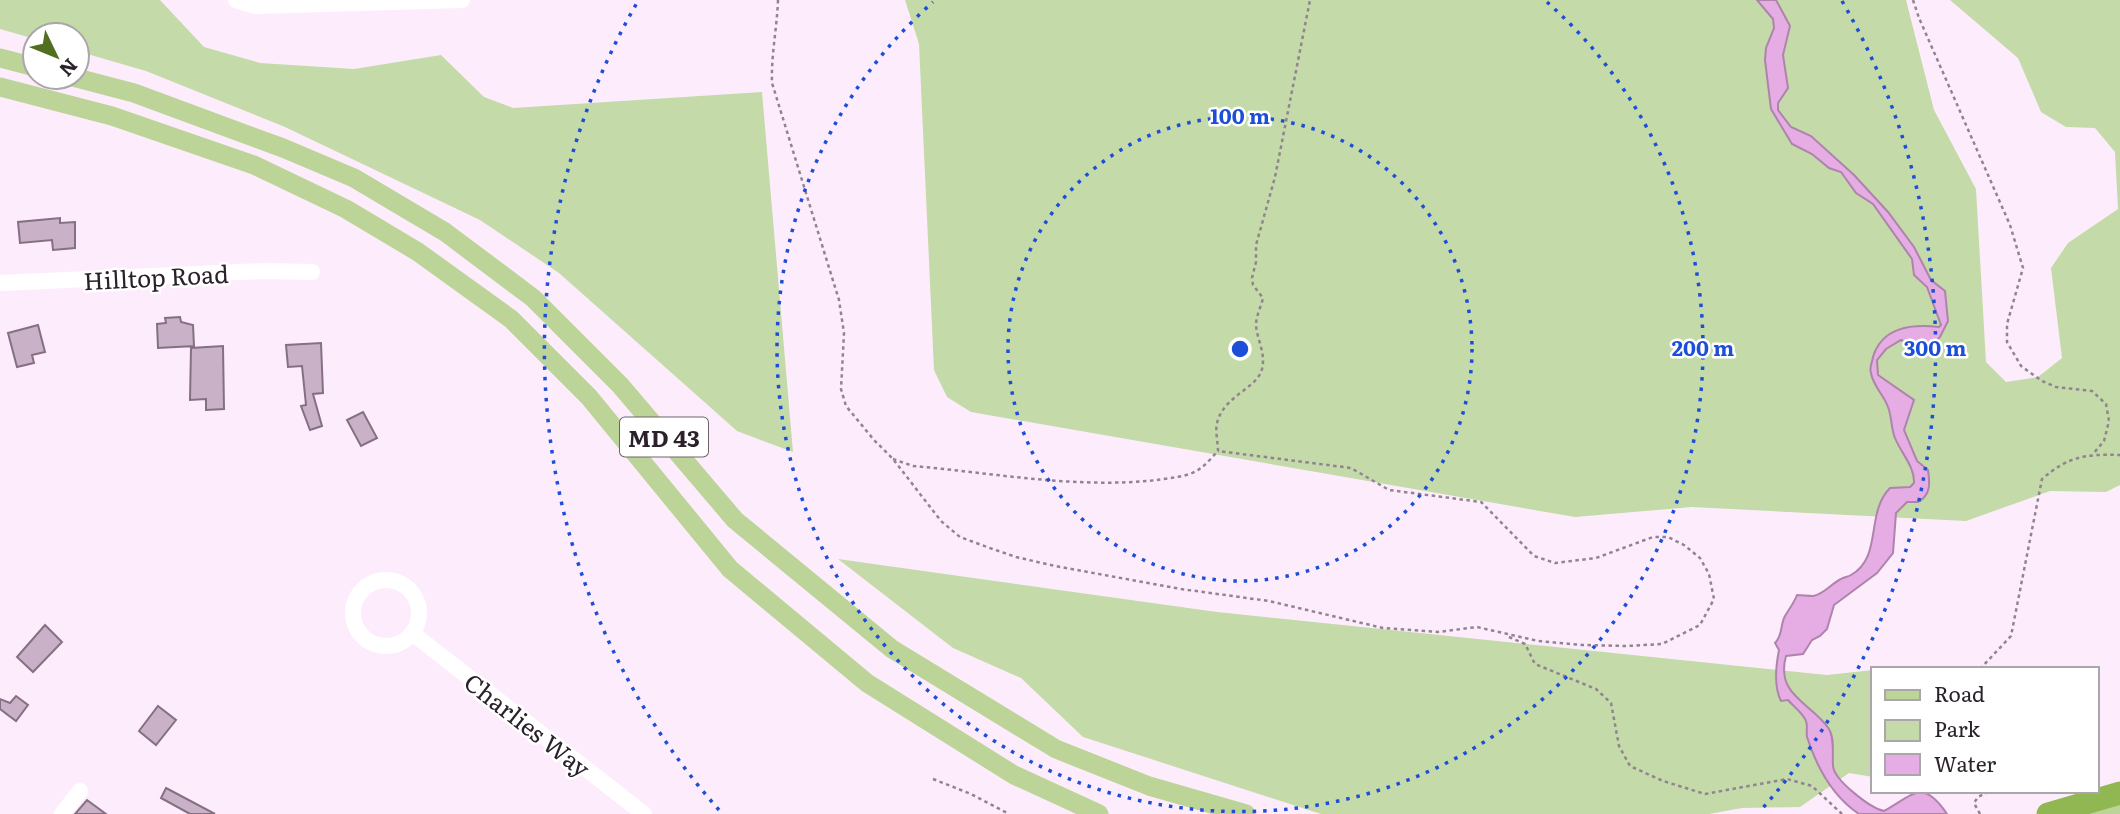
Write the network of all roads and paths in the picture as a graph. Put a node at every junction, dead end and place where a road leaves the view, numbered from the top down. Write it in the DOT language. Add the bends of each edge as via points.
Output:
graph roads {
  1 [pos="236,0"];
  2 [pos="462,0"];
  3 [pos="778,0"];
  4 [pos="1310,0"];
  5 [pos="1913,0"];
  6 [pos="0,58"];
  7 [pos="21,63"];
  8 [pos="91,82"];
  9 [pos="0,87"];
  10 [pos="312,272"];
  11 [pos="0,283"];
  12 [pos="1218,451"];
  13 [pos="2092,454"];
  14 [pos="2120,455"];
  15 [pos="892,459"];
  16 [pos="412,633"];
  17 [pos="1504,635"];
  18 [pos="1982,667"];
  19 [pos="933,779"];
  20 [pos="80,790"];
  21 [pos="1986,793"];
  22 [pos="2120,793"];
  23 [pos="2120,808"];
  24 [pos="62,814"];
  25 [pos="644,814"];
  26 [pos="1009,814"];
  27 [pos="1099,814"];
  28 [pos="1246,814"];
  29 [pos="1842,814"];
  30 [pos="1980,814"];
  31 [pos="2050,814"];
  1 -- 2 [label="street" via="255,6"];
  3 -- 15 [label="path" via="772,83 839,300 844,333 841,389 846,406"];
  4 -- 12 [label="path" via="1275,177 1256,245 1252,278 1263,299 1256,321 1262,371 1222,410 1216,426"];
  5 -- 13 [label="path" via="2010,225 2023,268 2007,324 2007,342 2021,366 2042,381 2092,391 2106,404 2109,421 2104,441"];
  6 -- 7 [label="main road"];
  8 -- 28 [label="main road, MD 43" via="134,93 354,178 445,232 533,298 620,385 736,520 892,649 1056,750 1149,786"];
  9 -- 27 [label="main road, MD 43" via="113,116 254,165 346,209 418,252 510,319 589,397 730,569 867,683 1014,775"];
  10 -- 11 [label="street, Hilltop Road"];
  12 -- 15 [label="path" via="1198,470 1123,484 914,466"];
  12 -- 17 [label="path" via="1351,468 1389,490 1481,502 1534,556 1555,563 1596,558 1653,537 1668,537 1700,558 1714,587 1714,599 1700,625 1662,644 1582,645"];
  13 -- 14 [label="path"];
  13 -- 18 [label="path" via="2059,464 2042,479 2011,636"];
  15 -- 17 [label="path" via="940,521 960,537 1016,557 1269,601 1383,628 1438,632 1477,627"];
  16 -- 16 [label="street" via="395,645 374,645 365,639 353,611 361,592 380,581 402,584 411,592 419,612"];
  16 -- 25 [label="street, Charlies Way"];
  17 -- 29 [label="path" via="1525,644 1535,664 1596,689 1611,703 1619,746 1630,766 1705,794 1787,779 1812,786"];
  19 -- 26 [label="path"];
  20 -- 24 [label="street"];
  21 -- 30 [label="path" via="1973,803"];
  22 -- 31 [label="highway"];
  23 -- 31 [label="main road"];
}
